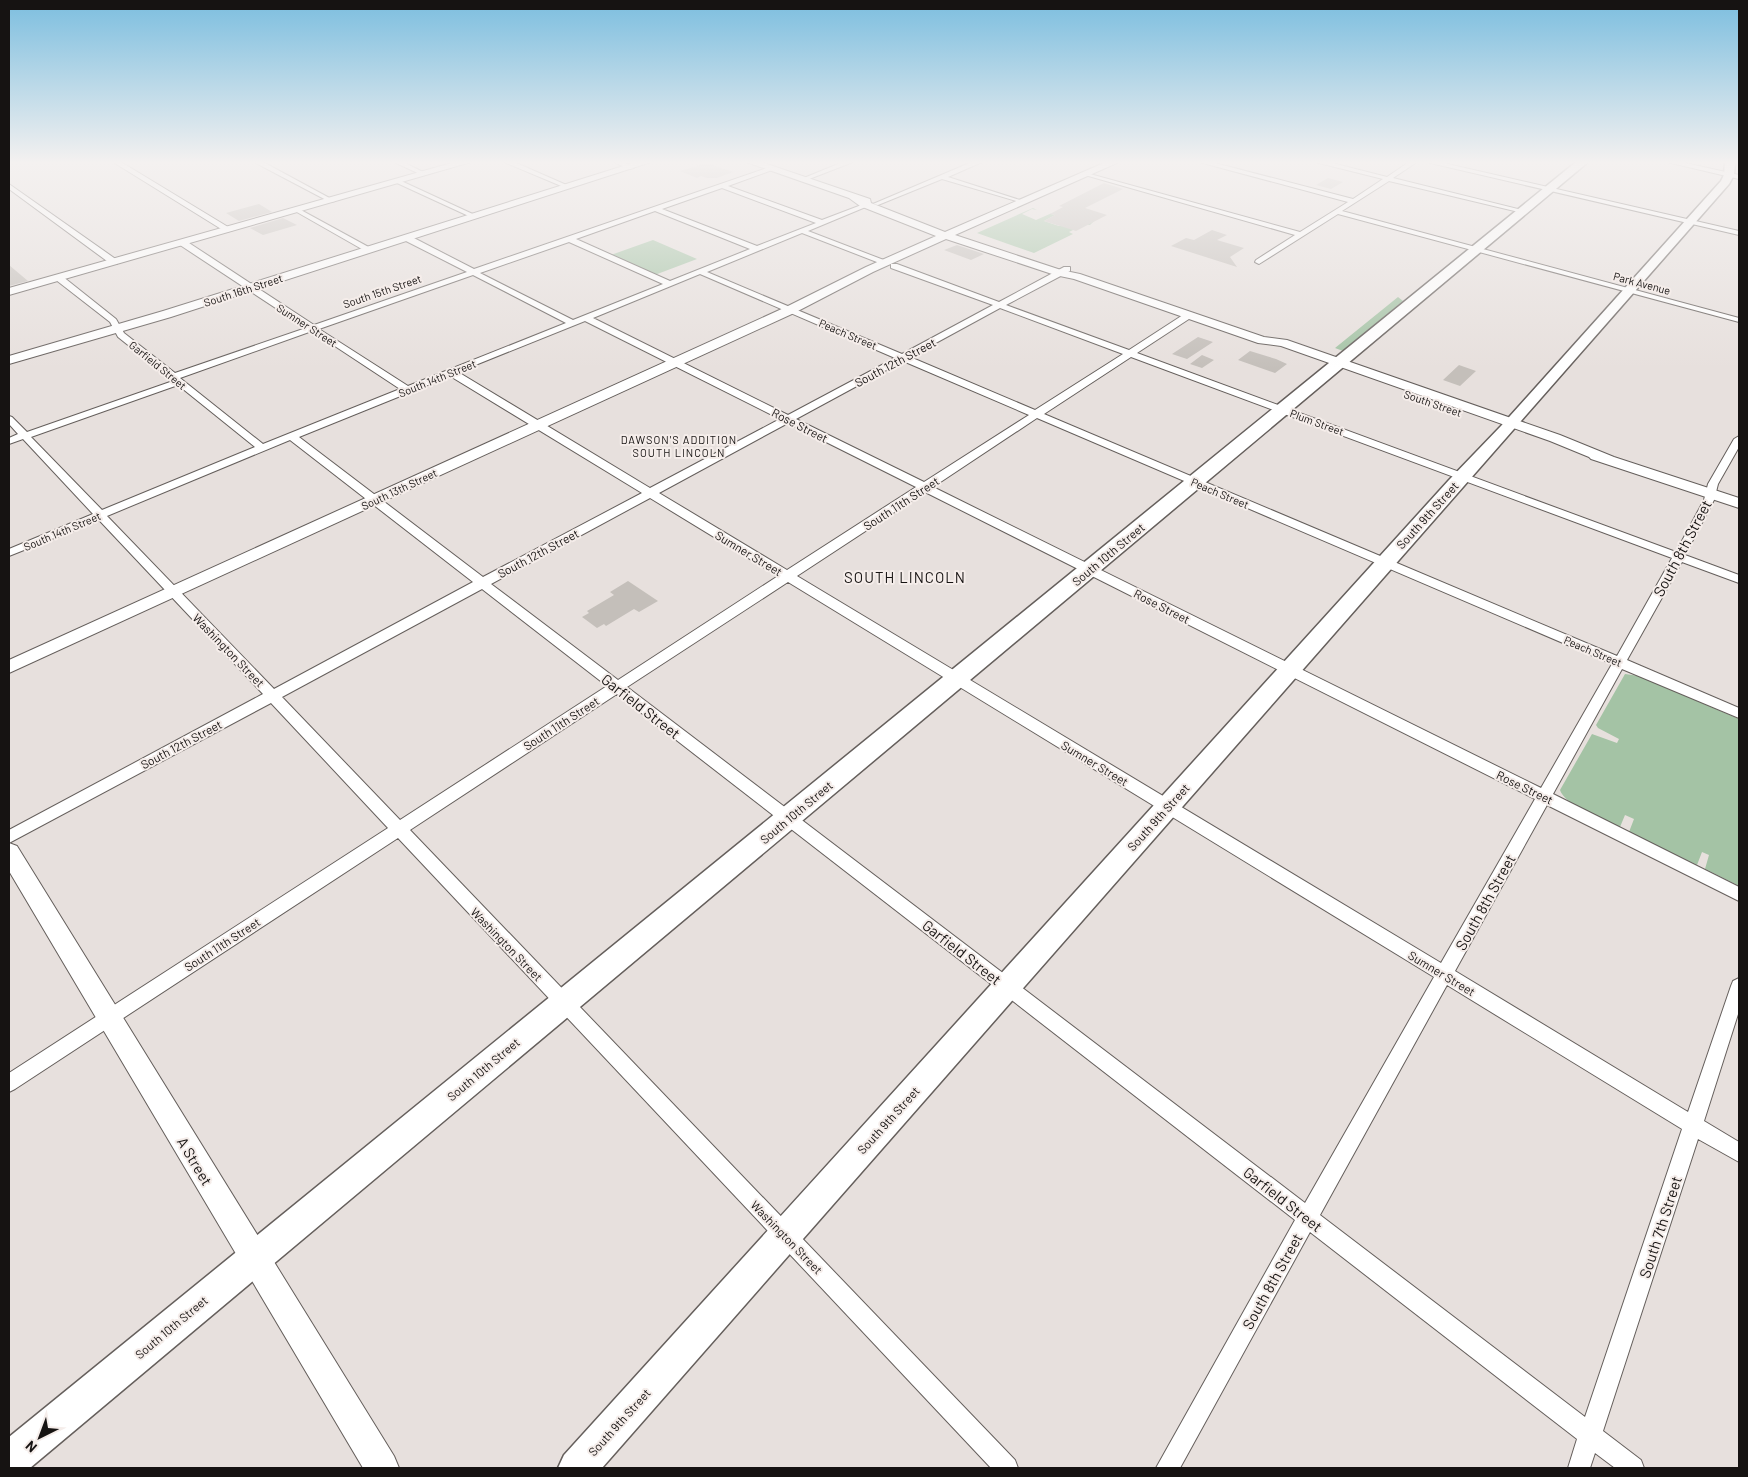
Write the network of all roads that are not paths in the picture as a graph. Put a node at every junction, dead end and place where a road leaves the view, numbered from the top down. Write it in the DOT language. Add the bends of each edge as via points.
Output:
graph roads {
  1 [pos="67,231"];
  2 [pos="226,231"];
  3 [pos="335,231"];
  4 [pos="431,231"];
  5 [pos="592,231"];
  6 [pos="711,231"];
  7 [pos="802,231"];
  8 [pos="942,231"];
  9 [pos="961,231"];
  10 [pos="963,231"];
  11 [pos="1288,231"];
  12 [pos="1308,231"];
  13 [pos="1406,231"];
  14 [pos="1499,231"];
  15 [pos="1681,231"];
  16 [pos="1726,231"];
  17 [pos="1739,234"];
  18 [pos="953,235"];
  19 [pos="1302,235"];
  20 [pos="408,238"];
  21 [pos="569,239"];
  22 [pos="183,243"];
  23 [pos="757,249"];
  24 [pos="370,250"];
  25 [pos="1476,250"];
  26 [pos="114,262"];
  27 [pos="1259,262"];
  28 [pos="889,264"];
  29 [pos="474,272"];
  30 [pos="701,272"];
  31 [pos="1067,273"];
  32 [pos="59,278"];
  33 [pos="670,284"];
  34 [pos="251,288"];
  35 [pos="1628,291"];
  36 [pos="9,292"];
  37 [pos="1000,305"];
  38 [pos="790,310"];
  39 [pos="1189,315"];
  40 [pos="586,318"];
  41 [pos="1739,320"];
  42 [pos="573,323"];
  43 [pos="117,328"];
  44 [pos="312,329"];
  45 [pos="1131,354"];
  46 [pos="902,357"];
  47 [pos="9,360"];
  48 [pos="675,363"];
  49 [pos="1336,366"];
  50 [pos="451,372"];
  51 [pos="176,379"];
  52 [pos="407,390"];
  53 [pos="1283,410"];
  54 [pos="1037,414"];
  55 [pos="9,419"];
  56 [pos="788,419"];
  57 [pos="537,425"];
  58 [pos="1510,426"];
  59 [pos="25,436"];
  60 [pos="291,436"];
  61 [pos="1739,439"];
  62 [pos="9,442"];
  63 [pos="262,448"];
  64 [pos="1462,476"];
  65 [pos="1196,482"];
  66 [pos="924,488"];
  67 [pos="650,493"];
  68 [pos="1710,494"];
  69 [pos="373,501"];
  70 [pos="1739,503"];
  71 [pos="100,515"];
  72 [pos="9,553"];
  73 [pos="1679,557"];
  74 [pos="1385,563"];
  75 [pos="1089,570"];
  76 [pos="788,577"];
  77 [pos="1739,579"];
  78 [pos="482,583"];
  79 [pos="172,593"];
  80 [pos="1620,662"];
  81 [pos="9,667"];
  82 [pos="1289,670"];
  83 [pos="956,679"];
  84 [pos="617,688"];
  85 [pos="273,695"];
  86 [pos="1739,714"];
  87 [pos="1544,797"];
  88 [pos="1168,806"];
  89 [pos="787,818"];
  90 [pos="398,829"];
  91 [pos="9,837"];
  92 [pos="9,852"];
  93 [pos="1739,894"];
  94 [pos="1445,974"];
  95 [pos="1739,986"];
  96 [pos="1007,987"];
  97 [pos="563,1003"];
  98 [pos="108,1018"];
  99 [pos="9,1083"];
  100 [pos="1694,1125"];
  101 [pos="1739,1153"];
  102 [pos="1308,1218"];
  103 [pos="786,1236"];
  104 [pos="254,1258"];
  105 [pos="1590,1435"];
  106 [pos="9,1461"];
  107 [pos="382,1468"];
  108 [pos="577,1468"];
  109 [pos="1007,1468"];
  110 [pos="1167,1468"];
  111 [pos="1579,1468"];
  112 [pos="1633,1468"];
  1 -- 26 [label="street"];
  2 -- 22 [label="main road"];
  3 -- 24 [label="street"];
  4 -- 20 [label="main road, South 16th Street"];
  5 -- 21 [label="street, South 15th Street"];
  6 -- 23 [label="street"];
  7 -- 23 [label="street, South 14th Street"];
  7 -- 28 [label="street, Plum Street"];
  8 -- 18 [label="main road, South Street"];
  9 -- 18 [label="main road, South 13th Street"];
  10 -- 18 [label="main road, South 13th Street"];
  11 -- 19 [label="street"];
  12 -- 19 [label="street"];
  13 -- 25 [label="street, Park Avenue"];
  14 -- 25 [label="main road, South 10th Street"];
  15 -- 35 [label="main road, South 9th Street"];
  16 -- 17 [label="street"];
  18 -- 28 [label="main road, South 13th Street"];
  18 -- 31 [label="main road, South Street"];
  19 -- 27 [label="street"];
  20 -- 24 [label="main road, South 16th Street"];
  20 -- 29 [label="street"];
  21 -- 29 [label="street, South 15th Street"];
  21 -- 33 [label="street"];
  22 -- 26 [label="main road"];
  22 -- 34 [label="street, Sumner Street"];
  23 -- 30 [label="street, South 14th Street"];
  24 -- 34 [label="main road, South 16th Street"];
  25 -- 35 [label="street, Park Avenue"];
  25 -- 49 [label="main road, South 10th Street"];
  26 -- 32 [label="main road"];
  28 -- 37 [label="street, Plum Street"];
  28 -- 38 [label="main road, South 13th Street"];
  29 -- 42 [label="street"];
  29 -- 44 [label="street, South 15th Street"];
  30 -- 33 [label="street, South 14th Street"];
  30 -- 38 [label="street, Peach Street"];
  31 -- 37 [label="street, South 12th Street"];
  31 -- 39 [label="main road, South Street"];
  32 -- 36 [label="main road"];
  32 -- 43 [label="street, Garfield Street" via="113,321"];
  33 -- 40 [label="street, South 14th Street"];
  34 -- 43 [label="main road, South 16th Street"];
  34 -- 44 [label="street, Sumner Street"];
  35 -- 41 [label="street, Park Avenue"];
  35 -- 58 [label="main road, South 9th Street"];
  37 -- 45 [label="street, Plum Street"];
  37 -- 46 [label="street, South 12th Street"];
  38 -- 46 [label="street, Peach Street"];
  38 -- 48 [label="main road, South 13th Street"];
  39 -- 45 [label="street, South 11th Street"];
  39 -- 49 [label="main road, South Street" via="1262,340 1283,343"];
  40 -- 42 [label="street, South 14th Street"];
  40 -- 48 [label="street, Rose Street"];
  42 -- 50 [label="street, South 14th Street"];
  43 -- 47 [label="main road, South 16th Street"];
  43 -- 51 [label="street, Garfield Street" via="121,335"];
  44 -- 51 [label="street, South 15th Street"];
  44 -- 52 [label="street, Sumner Street"];
  45 -- 53 [label="street, Plum Street"];
  45 -- 54 [label="street, South 11th Street"];
  46 -- 54 [label="street, Peach Street"];
  46 -- 56 [label="street, South 12th Street"];
  48 -- 56 [label="street, Rose Street"];
  48 -- 57 [label="main road, South 13th Street"];
  49 -- 53 [label="main road, South 10th Street"];
  49 -- 58 [label="main road, South Street"];
  50 -- 52 [label="street, South 14th Street"];
  50 -- 57 [label="street, Sumner Street"];
  51 -- 59 [label="street, South 15th Street"];
  51 -- 63 [label="street, Garfield Street"];
  52 -- 60 [label="street, South 14th Street"];
  53 -- 64 [label="street, Plum Street"];
  53 -- 65 [label="main road, South 10th Street"];
  54 -- 65 [label="street, Peach Street"];
  54 -- 66 [label="street, South 11th Street"];
  55 -- 59 [label="street, Washington Street"];
  56 -- 66 [label="street, Rose Street"];
  56 -- 67 [label="street, South 12th Street"];
  57 -- 67 [label="street, Sumner Street"];
  57 -- 69 [label="main road, South 13th Street"];
  58 -- 64 [label="main road, South 9th Street"];
  58 -- 68 [label="main road, South Street"];
  59 -- 62 [label="street, South 15th Street"];
  59 -- 71 [label="street, Washington Street"];
  60 -- 63 [label="street, South 14th Street"];
  60 -- 69 [label="street, Garfield Street"];
  61 -- 68 [label="street, South 8th Street"];
  63 -- 71 [label="street, South 14th Street"];
  64 -- 73 [label="street, Plum Street"];
  64 -- 74 [label="main road, South 9th Street"];
  65 -- 74 [label="street, Peach Street"];
  65 -- 75 [label="main road, South 10th Street"];
  66 -- 75 [label="street, Rose Street"];
  66 -- 76 [label="street, South 11th Street"];
  67 -- 76 [label="street, Sumner Street"];
  67 -- 78 [label="street, South 12th Street"];
  68 -- 70 [label="main road, South Street"];
  68 -- 73 [label="street, South 8th Street" via="1706,508"];
  69 -- 78 [label="street, Garfield Street"];
  69 -- 79 [label="main road, South 13th Street"];
  71 -- 72 [label="street, South 14th Street"];
  71 -- 79 [label="street, Washington Street"];
  73 -- 77 [label="street, Plum Street"];
  73 -- 80 [label="street, South 8th Street"];
  74 -- 80 [label="street, Peach Street"];
  74 -- 82 [label="main road, South 9th Street"];
  75 -- 82 [label="street, Rose Street"];
  75 -- 83 [label="main road, South 10th Street"];
  76 -- 83 [label="street, Sumner Street"];
  76 -- 84 [label="street, South 11th Street"];
  78 -- 84 [label="street, Garfield Street"];
  78 -- 85 [label="street, South 12th Street"];
  79 -- 81 [label="main road, South 13th Street"];
  79 -- 85 [label="street, Washington Street"];
  80 -- 86 [label="street, Peach Street"];
  80 -- 87 [label="street, South 8th Street"];
  82 -- 87 [label="street, Rose Street"];
  82 -- 88 [label="main road, South 9th Street"];
  83 -- 88 [label="street, Sumner Street"];
  83 -- 89 [label="main road, South 10th Street"];
  84 -- 89 [label="street, Garfield Street"];
  84 -- 90 [label="street, South 11th Street"];
  85 -- 90 [label="street, Washington Street"];
  85 -- 91 [label="street, South 12th Street"];
  87 -- 93 [label="street, Rose Street"];
  87 -- 94 [label="street, South 8th Street"];
  88 -- 94 [label="street, Sumner Street"];
  88 -- 96 [label="main road, South 9th Street"];
  89 -- 96 [label="street, Garfield Street"];
  89 -- 97 [label="main road, South 10th Street"];
  90 -- 97 [label="street, Washington Street"];
  90 -- 98 [label="street, South 11th Street"];
  92 -- 98 [label="main road, A Street"];
  94 -- 100 [label="street, Sumner Street"];
  94 -- 102 [label="street, South 8th Street"];
  95 -- 100 [label="street, South 7th Street"];
  96 -- 102 [label="street, Garfield Street"];
  96 -- 103 [label="main road, South 9th Street"];
  97 -- 103 [label="street, Washington Street"];
  97 -- 104 [label="main road, South 10th Street"];
  98 -- 99 [label="street, South 11th Street"];
  98 -- 104 [label="main road, A Street"];
  100 -- 101 [label="street, Sumner Street"];
  100 -- 105 [label="street, South 7th Street"];
  102 -- 105 [label="street, Garfield Street"];
  102 -- 110 [label="street, South 8th Street"];
  103 -- 108 [label="main road, South 9th Street"];
  103 -- 109 [label="street, Washington Street"];
  104 -- 106 [label="main road, South 10th Street"];
  104 -- 107 [label="main road, A Street"];
  105 -- 111 [label="street, South 7th Street"];
  105 -- 112 [label="street, Garfield Street"];
}
